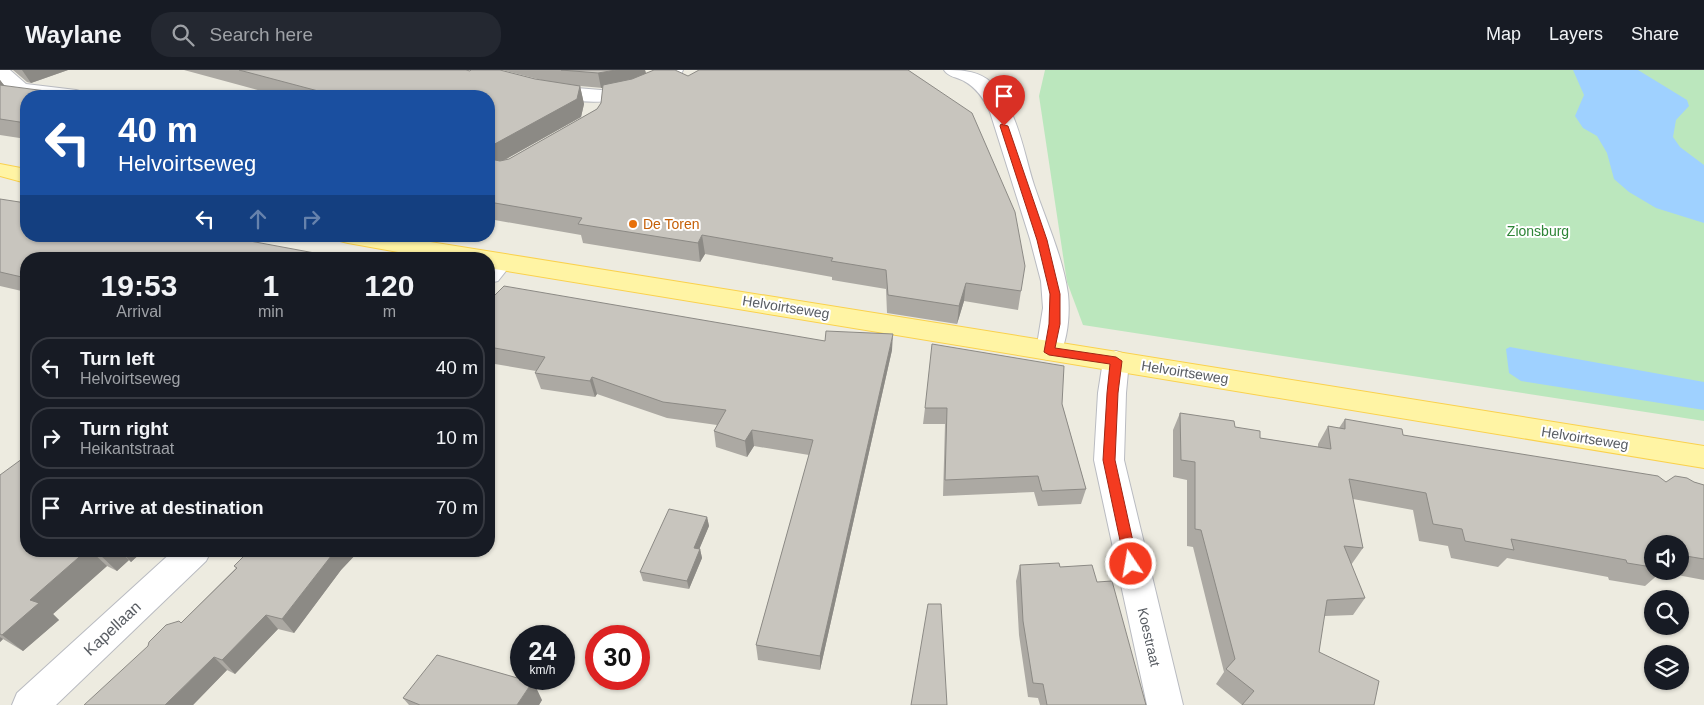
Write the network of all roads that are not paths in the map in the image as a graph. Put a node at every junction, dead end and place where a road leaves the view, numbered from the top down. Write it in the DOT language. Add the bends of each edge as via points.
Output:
graph roads {
  1 [pos="472,70"];
  2 [pos="674,70"];
  3 [pos="0,71"];
  4 [pos="971,72"];
  5 [pos="28,90"];
  6 [pos="0,170"];
  7 [pos="20,174"];
  8 [pos="0,184"];
  9 [pos="20,185"];
  10 [pos="379,242"];
  11 [pos="432,252"];
  12 [pos="495,265"];
  13 [pos="1049,352"];
  14 [pos="1116,361"];
  15 [pos="1704,457"];
  16 [pos="189,557"];
  17 [pos="30,705"];
  18 [pos="1165,705"];
  1 -- 2 [label="street" via="576,96 595,105"];
  3 -- 5 [label="street" via="20,89"];
  4 -- 13 [label="street" via="987,90 999,112 1042,240 1055,294"];
  6 -- 7 [label="main road"];
  8 -- 9 [label="main road"];
  10 -- 11 [label="main road, Helvoirtseweg"];
  12 -- 13 [label="main road, Helvoirtseweg" via="922,329"];
  13 -- 14 [label="main road, Helvoirtseweg"];
  14 -- 15 [label="main road, Helvoirtseweg"];
  14 -- 18 [label="street, Koestraat" via="1109,460"];
  16 -- 17 [label="street, Kapellaan"];
}
